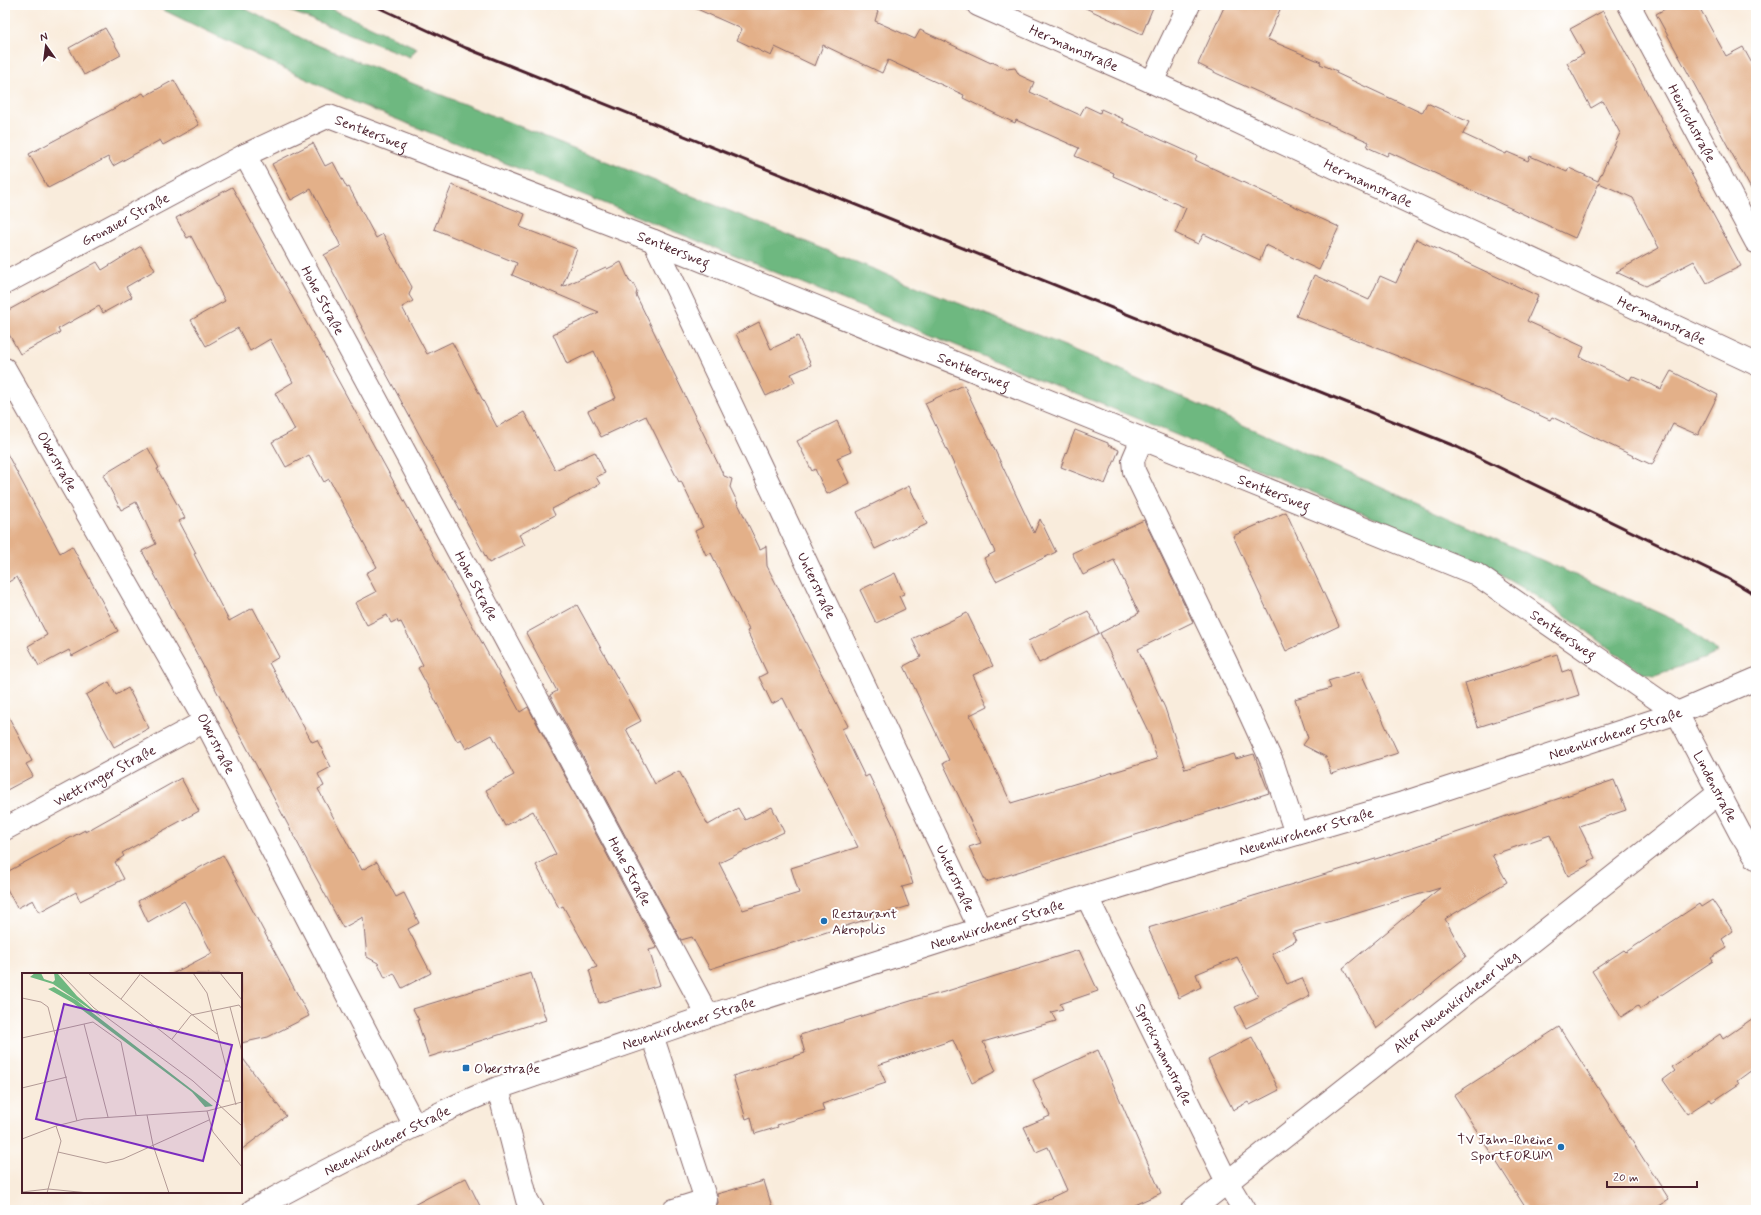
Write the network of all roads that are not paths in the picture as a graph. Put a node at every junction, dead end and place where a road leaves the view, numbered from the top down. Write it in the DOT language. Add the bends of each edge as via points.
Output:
graph roads {
  1 [pos="978,5"];
  2 [pos="1189,5"];
  3 [pos="1629,5"];
  4 [pos="1152,82"];
  5 [pos="245,155"];
  6 [pos="654,241"];
  7 [pos="1756,242"];
  8 [pos="5,283"];
  9 [pos="1756,364"];
  10 [pos="5,369"];
  11 [pos="1142,439"];
  12 [pos="1749,682"];
  13 [pos="1677,713"];
  14 [pos="204,721"];
  15 [pos="1719,793"];
  16 [pos="5,828"];
  17 [pos="1296,834"];
  18 [pos="1756,858"];
  19 [pos="1087,897"];
  20 [pos="980,929"];
  21 [pos="708,1016"];
  22 [pos="652,1035"];
  23 [pos="498,1088"];
  24 [pos="415,1126"];
  25 [pos="1227,1182"];
  26 [pos="253,1210"];
  27 [pos="534,1210"];
  28 [pos="674,1210"];
  29 [pos="1192,1210"];
  30 [pos="1244,1210"];
  1 -- 4 [label="street, Hermannstraße"];
  2 -- 4 [label="street"];
  3 -- 7 [label="street, Heinrichstraße"];
  4 -- 9 [label="street, Hermannstraße"];
  5 -- 6 [label="street, Sentkersweg" via="329,116"];
  5 -- 8 [label="street, Gronauer Straße"];
  5 -- 21 [label="street, Hohe Straße"];
  6 -- 11 [label="street, Sentkersweg"];
  6 -- 20 [label="street, Unterstraße"];
  10 -- 14 [label="street, Oberstraße"];
  11 -- 13 [label="street, Sentkersweg" via="1476,574"];
  11 -- 17 [label="street" via="1133,460 1134,471 1273,764"];
  12 -- 13 [label="street, Neuenkirchener Straße"];
  13 -- 15 [label="street, Lindenstraße"];
  13 -- 17 [label="street, Neuenkirchener Straße" via="1403,803"];
  14 -- 16 [label="street, Wettringer Straße"];
  14 -- 24 [label="street, Oberstraße"];
  15 -- 18 [label="street, Lindenstraße"];
  15 -- 25 [label="street, Alter Neuenkirchener Weg"];
  17 -- 19 [label="street, Neuenkirchener Straße"];
  19 -- 20 [label="street, Neuenkirchener Straße"];
  19 -- 25 [label="street, Sprickmannstraße"];
  20 -- 21 [label="street, Neuenkirchener Straße"];
  21 -- 22 [label="street, Neuenkirchener Straße"];
  22 -- 23 [label="street, Neuenkirchener Straße"];
  22 -- 28 [label="street" via="706,1200"];
  23 -- 24 [label="street, Neuenkirchener Straße"];
  23 -- 27 [label="street" via="527,1200"];
  24 -- 26 [label="street, Neuenkirchener Straße"];
  25 -- 29 [label="street, Alter Neuenkirchener Weg"];
  25 -- 30 [label="street, Sprickmannstraße"];
}
